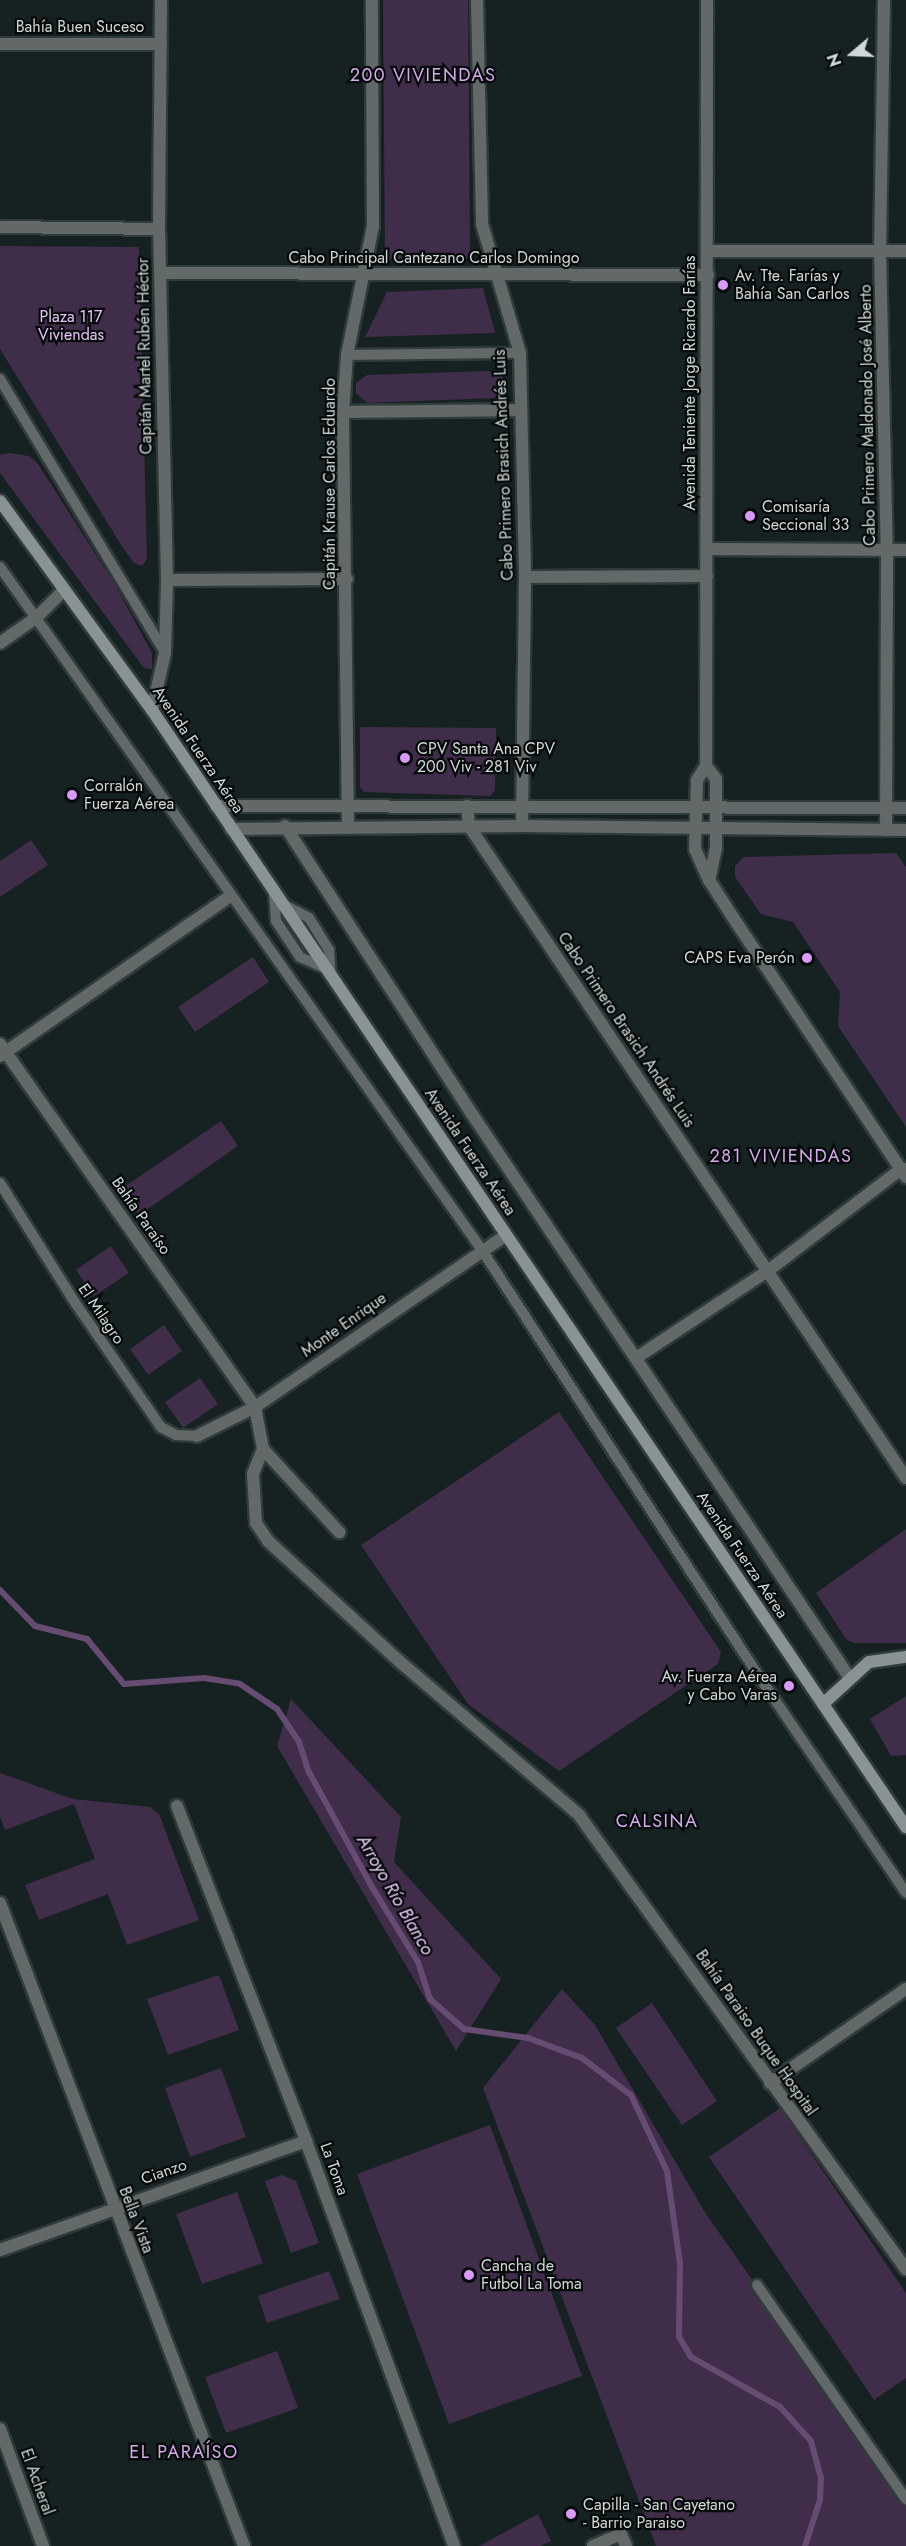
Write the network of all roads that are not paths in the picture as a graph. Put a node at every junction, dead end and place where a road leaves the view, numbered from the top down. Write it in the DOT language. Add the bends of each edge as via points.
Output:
graph roads {
  1 [pos="161,0"];
  2 [pos="372,0"];
  3 [pos="477,0"];
  4 [pos="707,0"];
  5 [pos="884,0"];
  6 [pos="0,44"];
  7 [pos="160,44"];
  8 [pos="0,227"];
  9 [pos="159,230"];
  10 [pos="880,251"];
  11 [pos="906,251"];
  12 [pos="707,252"];
  13 [pos="160,273"];
  14 [pos="366,274"];
  15 [pos="499,275"];
  16 [pos="708,275"];
  17 [pos="520,353"];
  18 [pos="347,355"];
  19 [pos="0,379"];
  20 [pos="521,410"];
  21 [pos="344,412"];
  22 [pos="0,501"];
  23 [pos="707,549"];
  24 [pos="887,549"];
  25 [pos="906,550"];
  26 [pos="0,567"];
  27 [pos="706,576"];
  28 [pos="525,577"];
  29 [pos="347,579"];
  30 [pos="166,580"];
  31 [pos="64,590"];
  32 [pos="37,617"];
  33 [pos="0,644"];
  34 [pos="165,653"];
  35 [pos="152,710"];
  36 [pos="706,766"];
  37 [pos="216,806"];
  38 [pos="349,806"];
  39 [pos="467,806"];
  40 [pos="523,806"];
  41 [pos="697,808"];
  42 [pos="716,808"];
  43 [pos="886,808"];
  44 [pos="906,808"];
  45 [pos="285,826"];
  46 [pos="348,826"];
  47 [pos="469,826"];
  48 [pos="522,826"];
  49 [pos="696,828"];
  50 [pos="231,829"];
  51 [pos="716,829"];
  52 [pos="886,830"];
  53 [pos="906,830"];
  54 [pos="709,880"];
  55 [pos="274,892"];
  56 [pos="230,896"];
  57 [pos="328,972"];
  58 [pos="2,1051"];
  59 [pos="904,1172"];
  60 [pos="0,1183"];
  61 [pos="506,1235"];
  62 [pos="482,1250"];
  63 [pos="769,1270"];
  64 [pos="636,1358"];
  65 [pos="255,1407"];
  66 [pos="197,1436"];
  67 [pos="263,1449"];
  68 [pos="906,1478"];
  69 [pos="339,1532"];
  70 [pos="906,1657"];
  71 [pos="849,1677"];
  72 [pos="823,1704"];
  73 [pos="177,1806"];
  74 [pos="906,1827"];
  75 [pos="906,1893"];
  76 [pos="0,1904"];
  77 [pos="906,1989"];
  78 [pos="771,2083"];
  79 [pos="306,2141"];
  80 [pos="113,2208"];
  81 [pos="0,2250"];
  82 [pos="906,2269"];
  83 [pos="757,2285"];
  84 [pos="0,2429"];
  85 [pos="906,2499"];
  86 [pos="623,2540"];
  87 [pos="43,2546"];
  88 [pos="244,2546"];
  89 [pos="454,2546"];
  90 [pos="593,2546"];
  1 -- 7 [label="street, Capitán Martel Rubén Héctor"];
  2 -- 14 [label="street, Capitán Krause Carlos Eduardo" via="373,226"];
  3 -- 15 [label="street, Cabo Primero Brasich Andrés Luis" via="482,224"];
  4 -- 12 [label="street, Avenida Teniente Jorge Ricardo Farías"];
  5 -- 10 [label="street, Cabo Primero Maldonado José Alberto"];
  6 -- 7 [label="street, Bahía Buen Suceso"];
  7 -- 9 [label="street, Capitán Martel Rubén Héctor"];
  8 -- 9 [label="street"];
  9 -- 13 [label="street, Capitán Martel Rubén Héctor"];
  10 -- 11 [label="street"];
  10 -- 12 [label="street"];
  10 -- 24 [label="street, Cabo Primero Maldonado José Alberto"];
  12 -- 16 [label="street, Avenida Teniente Jorge Ricardo Farías"];
  13 -- 14 [label="street, Cabo Principal Cantezano Carlos Domingo"];
  13 -- 30 [label="street, Capitán Martel Rubén Héctor"];
  14 -- 15 [label="street, Cabo Principal Cantezano Carlos Domingo"];
  14 -- 18 [label="street, Capitán Krause Carlos Eduardo"];
  15 -- 16 [label="street, Cabo Principal Cantezano Carlos Domingo"];
  15 -- 17 [label="street, Cabo Primero Brasich Andrés Luis"];
  16 -- 23 [label="street, Avenida Teniente Jorge Ricardo Farías"];
  17 -- 18 [label="lane"];
  17 -- 20 [label="street, Cabo Primero Brasich Andrés Luis"];
  18 -- 21 [label="street, Capitán Krause Carlos Eduardo"];
  19 -- 34 [label="lane"];
  20 -- 21 [label="street"];
  20 -- 28 [label="street, Cabo Primero Brasich Andrés Luis"];
  21 -- 29 [label="street, Capitán Krause Carlos Eduardo"];
  22 -- 31 [label="main road, Avenida Fuerza Aérea"];
  23 -- 24 [label="street"];
  23 -- 27 [label="street, Avenida Teniente Jorge Ricardo Farías"];
  24 -- 25 [label="street"];
  24 -- 43 [label="street, Cabo Primero Maldonado José Alberto"];
  26 -- 32 [label="lane"];
  27 -- 28 [label="street"];
  27 -- 36 [label="street, Avenida Teniente Jorge Ricardo Farías"];
  28 -- 40 [label="street, Cabo Primero Brasich Andrés Luis"];
  29 -- 30 [label="street"];
  29 -- 38 [label="street, Capitán Krause Carlos Eduardo"];
  30 -- 34 [label="street, Capitán Martel Rubén Héctor"];
  31 -- 32 [label="street"];
  31 -- 35 [label="main road, Avenida Fuerza Aérea"];
  32 -- 33 [label="street"];
  32 -- 56 [label="lane"];
  34 -- 35 [label="street, Capitán Martel Rubén Héctor"];
  35 -- 37 [label="main road, Avenida Fuerza Aérea"];
  36 -- 41 [label="street, Avenida Teniente Jorge Ricardo Farías" via="697,780"];
  36 -- 42 [label="street, Avenida Teniente Jorge Ricardo Farías" via="716,779"];
  37 -- 38 [label="street"];
  37 -- 50 [label="main road, Avenida Fuerza Aérea"];
  38 -- 39 [label="street"];
  38 -- 46 [label="street, Capitán Krause Carlos Eduardo"];
  39 -- 40 [label="street"];
  39 -- 47 [label="street, Cabo Primero Brasich Andrés Luis"];
  40 -- 41 [label="street"];
  40 -- 48 [label="street, Cabo Primero Brasich Andrés Luis"];
  41 -- 42 [label="street"];
  41 -- 49 [label="street, Avenida Teniente Jorge Ricardo Farías"];
  42 -- 43 [label="street"];
  42 -- 51 [label="street, Avenida Teniente Jorge Ricardo Farías"];
  43 -- 44 [label="street"];
  43 -- 52 [label="street, Cabo Primero Maldonado José Alberto"];
  45 -- 46 [label="street"];
  45 -- 50 [label="street"];
  45 -- 64 [label="street"];
  46 -- 47 [label="street"];
  47 -- 48 [label="street"];
  47 -- 63 [label="street, Cabo Primero Brasich Andrés Luis"];
  48 -- 49 [label="street"];
  49 -- 51 [label="street"];
  49 -- 54 [label="street, Avenida Teniente Jorge Ricardo Farías" via="695,849"];
  50 -- 55 [label="main road, Avenida Fuerza Aérea"];
  51 -- 52 [label="street"];
  51 -- 54 [label="street, Avenida Teniente Jorge Ricardo Farías"];
  52 -- 53 [label="street"];
  54 -- 59 [label="street, Avenida Teniente Jorge Ricardo Farías"];
  55 -- 57 [label="main road, Avenida Fuerza Aérea"];
  55 -- 57 [label="lane" via="276,921 300,957"];
  56 -- 58 [label="street"];
  56 -- 62 [label="lane"];
  57 -- 61 [label="main road, Avenida Fuerza Aérea"];
  58 -- 65 [label="street, Bahía Paraíso"];
  59 -- 63 [label="street"];
  60 -- 66 [label="lane, El Milagro" via="76,1304 161,1427 176,1435"];
  61 -- 62 [label="street, Monte Enrique"];
  61 -- 72 [label="main road, Avenida Fuerza Aérea"];
  62 -- 65 [label="street, Monte Enrique"];
  62 -- 75 [label="lane" via="756,1672"];
  63 -- 64 [label="street"];
  63 -- 68 [label="street, Cabo Primero Brasich Andrés Luis"];
  64 -- 71 [label="street"];
  65 -- 66 [label="street, Monte Enrique"];
  65 -- 67 [label="street"];
  67 -- 69 [label="street"];
  67 -- 78 [label="street, Bahía Paraiso Buque Hospital" via="253,1474 254,1499 256,1523 268,1541 408,1669 579,1815"];
  70 -- 71 [label="main road" via="875,1660"];
  71 -- 72 [label="main road"];
  72 -- 74 [label="main road, Avenida Fuerza Aérea"];
  73 -- 79 [label="street, La Toma"];
  76 -- 80 [label="street, Bella Vista"];
  77 -- 78 [label="street"];
  78 -- 82 [label="street, Bahía Paraiso Buque Hospital"];
  79 -- 80 [label="street, Cianzo"];
  79 -- 89 [label="street, La Toma"];
  80 -- 81 [label="street, Cianzo"];
  80 -- 88 [label="street, Bella Vista"];
  83 -- 85 [label="lane"];
  84 -- 87 [label="street, El Acheral"];
  86 -- 90 [label="street"];
}
